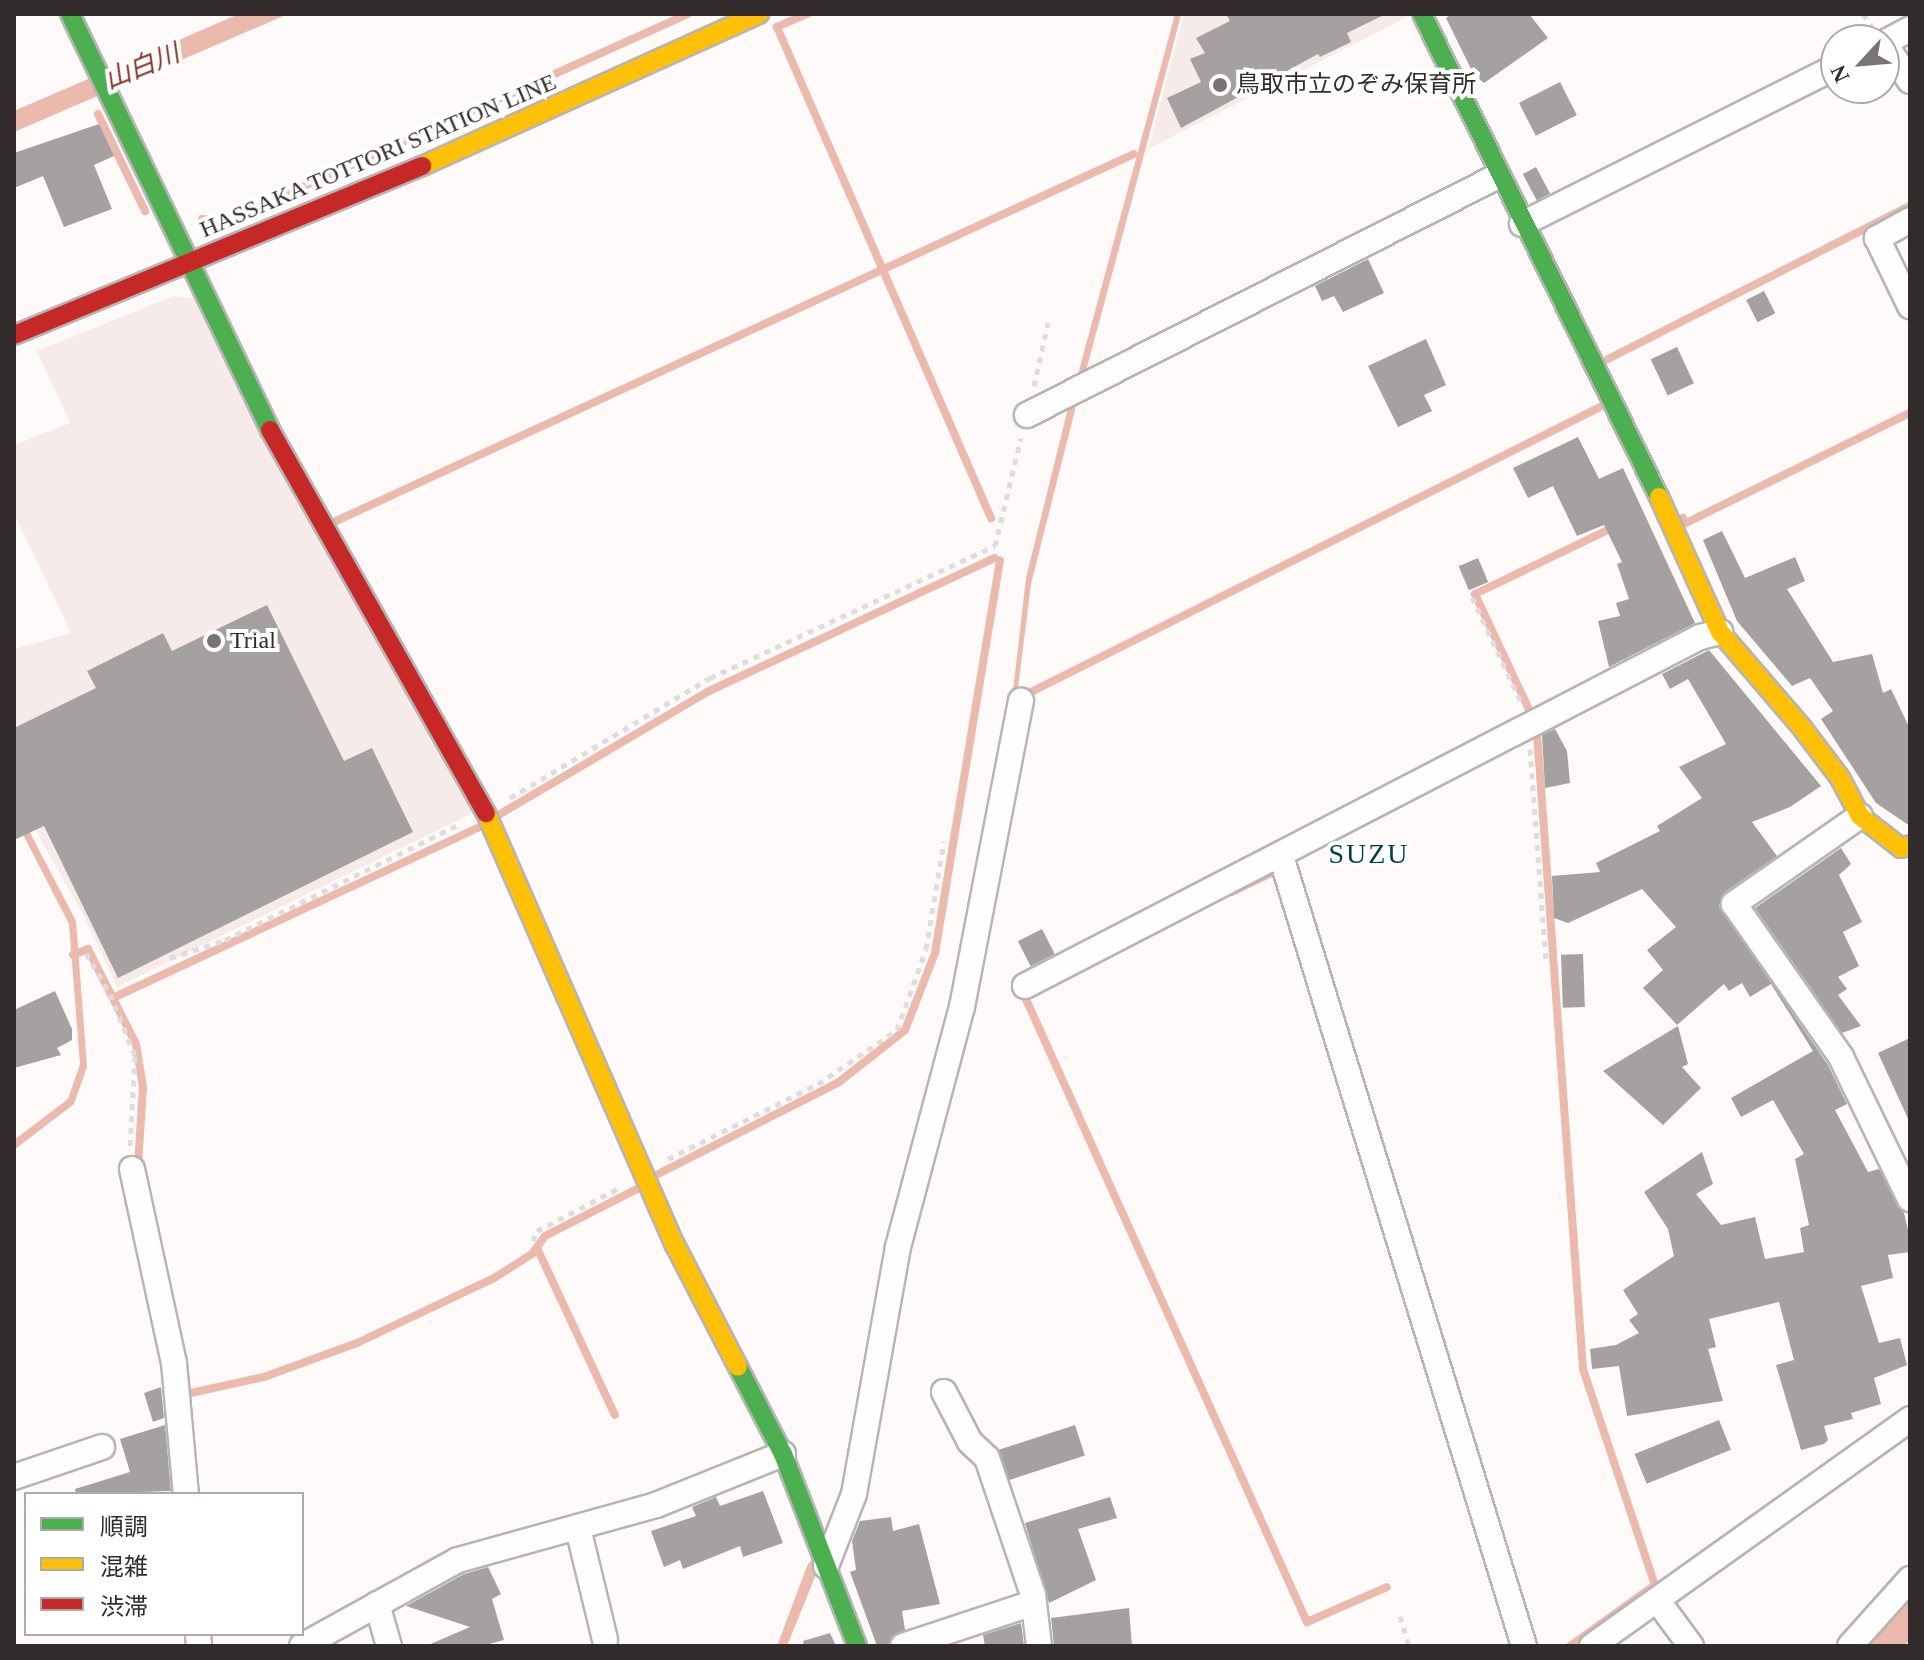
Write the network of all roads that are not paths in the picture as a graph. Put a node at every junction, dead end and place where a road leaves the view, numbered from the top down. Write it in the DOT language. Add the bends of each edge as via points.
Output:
graph roads {
  1 [pos="70,14"];
  2 [pos="759,14"];
  3 [pos="1422,14"];
  4 [pos="1820,75"];
  5 [pos="1498,176"];
  6 [pos="1910,220"];
  7 [pos="1522,224"];
  8 [pos="189,264"];
  9 [pos="1910,306"];
  10 [pos="14,335"];
  11 [pos="1027,415"];
  12 [pos="1720,632"];
  13 [pos="1021,701"];
  14 [pos="1860,816"];
  15 [pos="1910,845"];
  16 [pos="1281,856"];
  17 [pos="1025,986"];
  18 [pos="132,1169"];
  19 [pos="1910,1199"];
  20 [pos="944,1392"];
  21 [pos="1910,1419"];
  22 [pos="102,1447"];
  23 [pos="783,1454"];
  24 [pos="14,1477"];
  25 [pos="186,1492"];
  26 [pos="578,1528"];
  27 [pos="826,1566"];
  28 [pos="1910,1579"];
  29 [pos="1657,1600"];
  30 [pos="1033,1603"];
  31 [pos="377,1604"];
  32 [pos="605,1640"];
  33 [pos="302,1646"];
  34 [pos="389,1646"];
  35 [pos="857,1646"];
  36 [pos="903,1646"];
  37 [pos="1039,1646"];
  38 [pos="1524,1646"];
  39 [pos="1592,1646"];
  40 [pos="1691,1646"];
  41 [pos="1850,1646"];
  1 -- 8 [label="street"];
  2 -- 8 [label="street, HASSAKA TOTTORI STATION LINE" via="382,184"];
  3 -- 5 [label="street"];
  4 -- 7 [label="street"];
  5 -- 7 [label="street"];
  5 -- 11 [label="street"];
  6 -- 9 [label="street" via="1877,238"];
  7 -- 12 [label="street" via="1688,555"];
  8 -- 10 [label="street, HASSAKA TOTTORI STATION LINE"];
  8 -- 23 [label="street" via="262,416 485,811 644,1173"];
  12 -- 14 [label="street" via="1803,729 1840,778"];
  12 -- 16 [label="street" via="1530,724"];
  13 -- 27 [label="street" via="962,1007 898,1247 854,1494"];
  14 -- 15 [label="street" via="1901,848"];
  14 -- 19 [label="street" via="1734,904 1841,1057"];
  16 -- 17 [label="street"];
  16 -- 38 [label="street"];
  18 -- 25 [label="street" via="174,1363"];
  20 -- 30 [label="street" via="970,1442 987,1458"];
  21 -- 29 [label="street"];
  22 -- 24 [label="street"];
  23 -- 26 [label="street" via="656,1505"];
  23 -- 27 [label="street"];
  26 -- 31 [label="street" via="458,1560"];
  26 -- 32 [label="street"];
  27 -- 35 [label="street"];
  28 -- 41 [label="street"];
  29 -- 39 [label="street"];
  29 -- 40 [label="street"];
  30 -- 36 [label="street"];
  30 -- 37 [label="street"];
  31 -- 33 [label="street"];
  31 -- 34 [label="street"];
}
